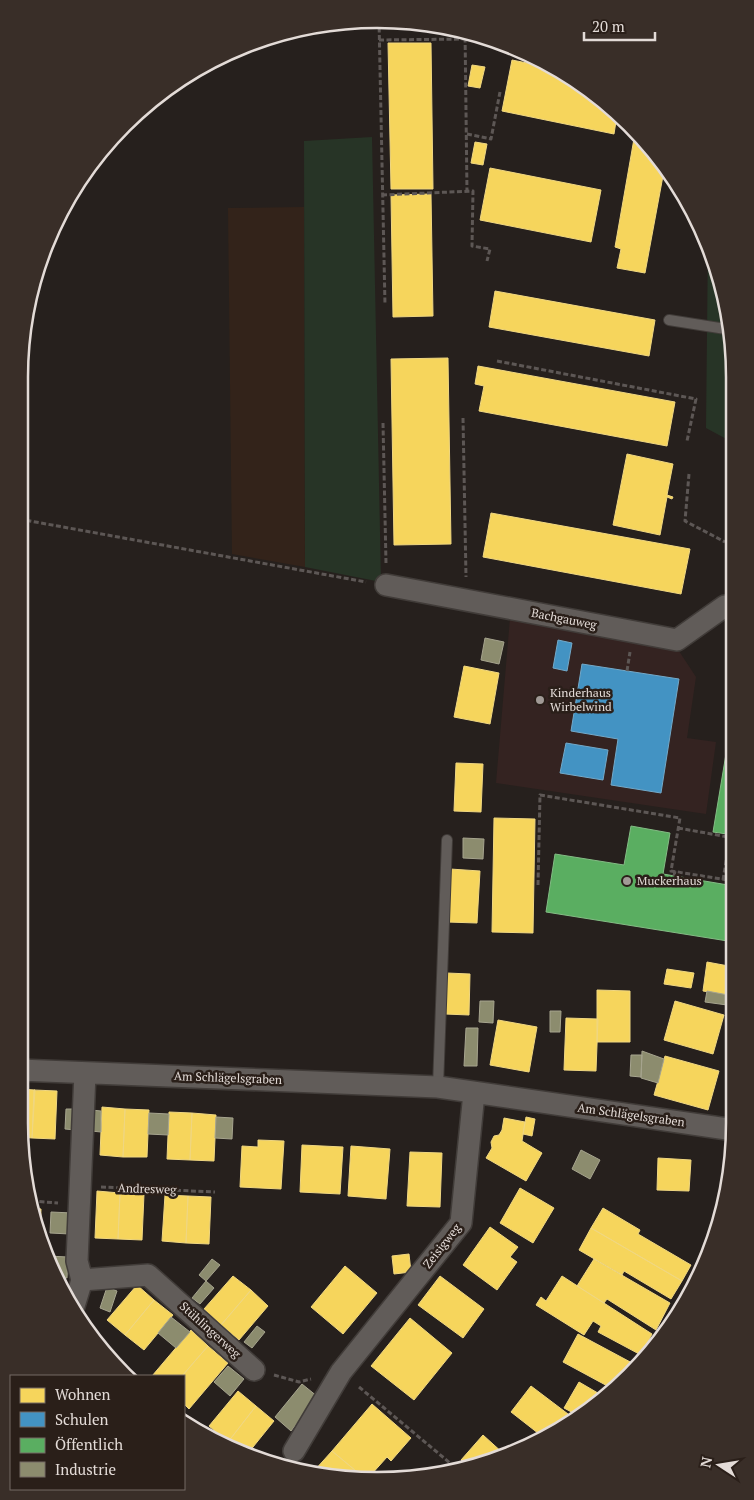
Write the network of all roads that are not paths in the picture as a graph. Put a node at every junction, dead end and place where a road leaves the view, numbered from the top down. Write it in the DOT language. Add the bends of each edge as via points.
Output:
graph roads {
  1 [pos="669,320"];
  2 [pos="724,329"];
  3 [pos="386,585"];
  4 [pos="726,606"];
  5 [pos="447,840"];
  6 [pos="28,1070"];
  7 [pos="84,1072"];
  8 [pos="438,1087"];
  9 [pos="474,1093"];
  10 [pos="726,1129"];
  11 [pos="82,1280"];
  12 [pos="76,1301"];
  13 [pos="254,1370"];
  14 [pos="294,1451"];
  1 -- 2 [label="lane"];
  3 -- 4 [label="street, Bachgauweg" via="677,640"];
  5 -- 8 [label="lane"];
  6 -- 7 [label="street, Am Schlägelsgraben"];
  7 -- 8 [label="street, Am Schlägelsgraben"];
  7 -- 11 [label="street" via="77,1260"];
  8 -- 9 [label="street, Am Schlägelsgraben"];
  9 -- 10 [label="street, Am Schlägelsgraben"];
  9 -- 14 [label="street, Zeisigweg" via="461,1223 341,1372"];
  11 -- 12 [label="street"];
  11 -- 13 [label="street, Stühlingerweg" via="148,1275"];
}
